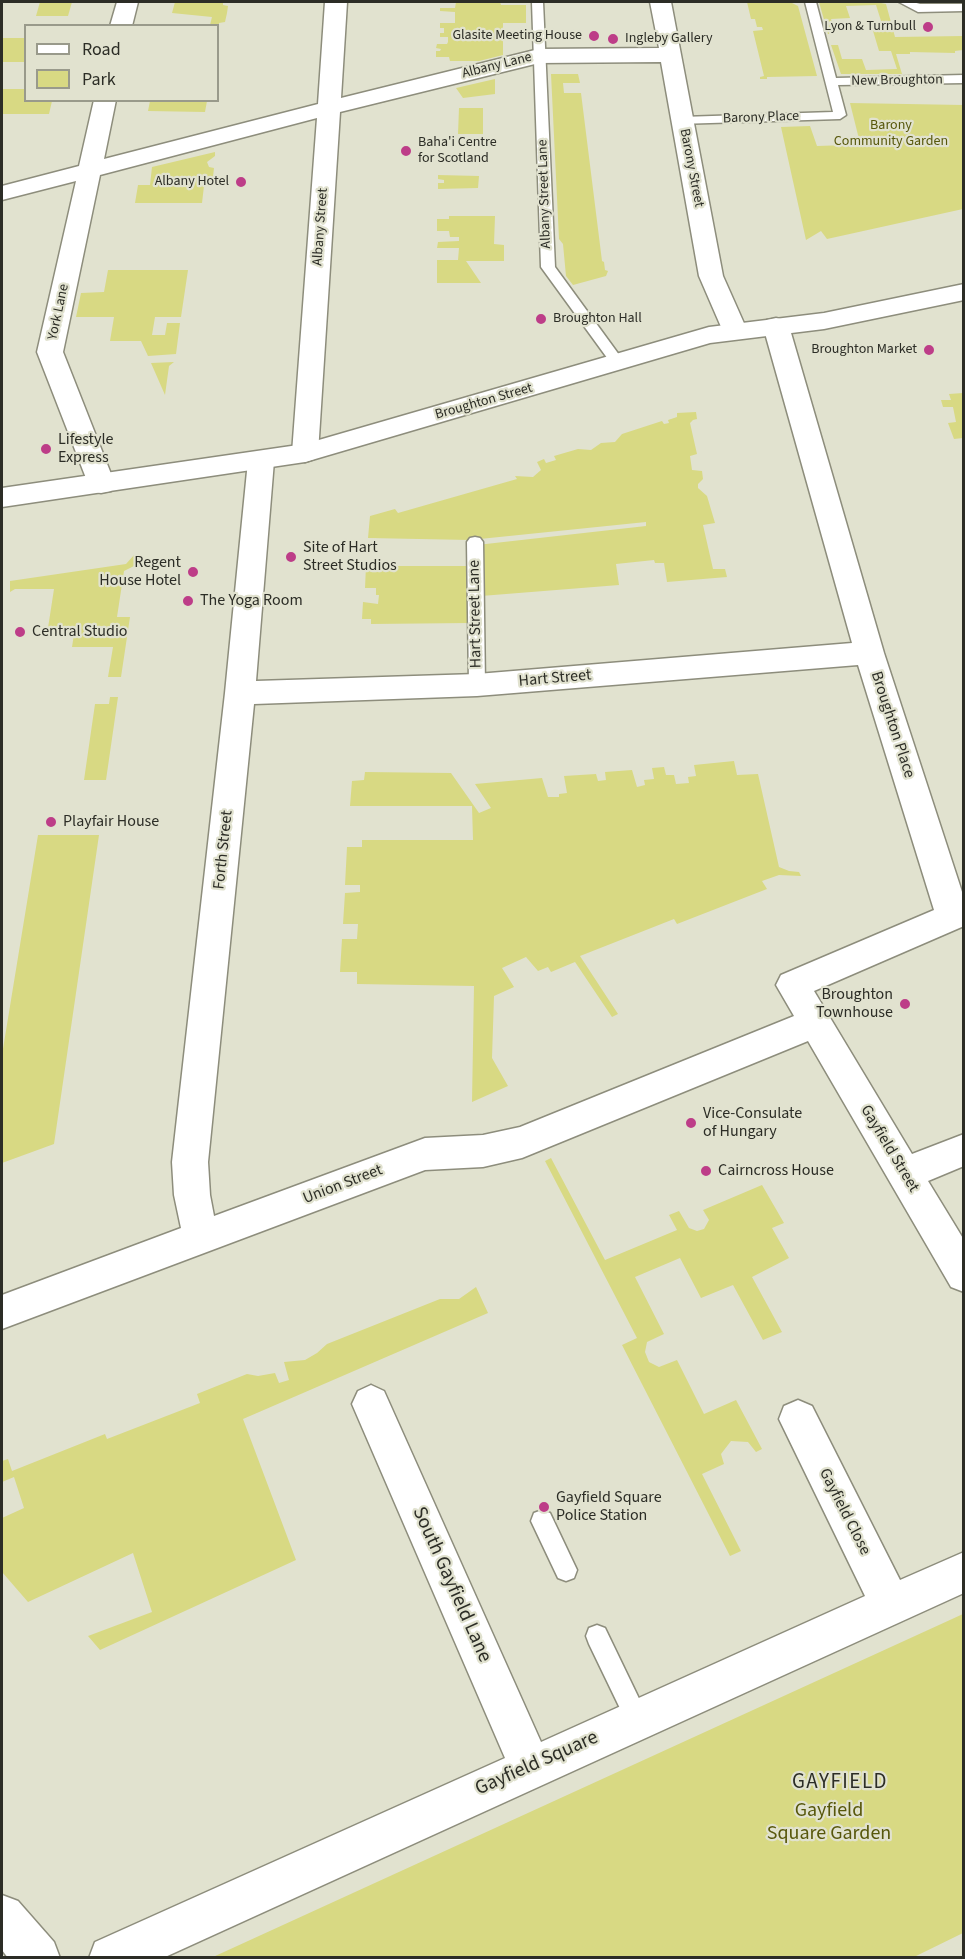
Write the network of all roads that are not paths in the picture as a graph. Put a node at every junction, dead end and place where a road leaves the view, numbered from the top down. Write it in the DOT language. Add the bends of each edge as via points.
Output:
graph roads {
  1 [pos="127,2"];
  2 [pos="336,2"];
  3 [pos="537,2"];
  4 [pos="661,2"];
  5 [pos="810,2"];
  6 [pos="905,2"];
  7 [pos="963,7"];
  8 [pos="122,24"];
  9 [pos="670,55"];
  10 [pos="539,56"];
  11 [pos="963,79"];
  12 [pos="831,82"];
  13 [pos="105,102"];
  14 [pos="329,108"];
  15 [pos="840,115"];
  16 [pos="682,121"];
  17 [pos="90,169"];
  18 [pos="2,193"];
  19 [pos="963,292"];
  20 [pos="776,326"];
  21 [pos="734,330"];
  22 [pos="618,363"];
  23 [pos="305,453"];
  24 [pos="261,461"];
  25 [pos="101,484"];
  26 [pos="2,498"];
  27 [pos="475,542"];
  28 [pos="869,653"];
  29 [pos="477,685"];
  30 [pos="240,693"];
  31 [pos="958,913"];
  32 [pos="814,1023"];
  33 [pos="963,1150"];
  34 [pos="903,1174"];
  35 [pos="201,1238"];
  36 [pos="963,1275"];
  37 [pos="2,1312"];
  38 [pos="371,1404"];
  39 [pos="798,1419"];
  40 [pos="542,1521"];
  41 [pos="566,1570"];
  42 [pos="963,1572"];
  43 [pos="890,1604"];
  44 [pos="597,1635"];
  45 [pos="638,1719"];
  46 [pos="531,1767"];
  47 [pos="2,1917"];
  48 [pos="38,1958"];
  49 [pos="111,1958"];
  1 -- 8 [label="street"];
  2 -- 14 [label="street, Albany Street"];
  3 -- 10 [label="lane, Albany Street Lane"];
  4 -- 9 [label="street, Barony Street"];
  5 -- 12 [label="lane, New Broughton"];
  6 -- 7 [label="lane" via="918,8"];
  9 -- 10 [label="street, Albany Lane"];
  9 -- 16 [label="street, Barony Street"];
  10 -- 14 [label="street, Albany Lane"];
  10 -- 22 [label="lane, Albany Street Lane" via="548,267"];
  11 -- 12 [label="lane, New Broughton"];
  12 -- 15 [label="lane, New Broughton"];
  13 -- 17 [label="street, York Lane"];
  14 -- 17 [label="street"];
  14 -- 23 [label="street, Albany Street"];
  15 -- 16 [label="lane, Barony Place"];
  16 -- 21 [label="street, Barony Street" via="711,276"];
  17 -- 18 [label="street"];
  17 -- 25 [label="street, York Lane" via="50,352"];
  19 -- 20 [label="street, Broughton Street" via="824,321"];
  20 -- 21 [label="street, Broughton Street"];
  20 -- 28 [label="street, Broughton Place"];
  21 -- 22 [label="street, Broughton Street"];
  22 -- 23 [label="street, Broughton Street"];
  23 -- 24 [label="street, Broughton Street"];
  24 -- 25 [label="street, Broughton Street"];
  24 -- 30 [label="street, Forth Street"];
  25 -- 26 [label="street, Broughton Street"];
  27 -- 29 [label="lane, Hart Street Lane"];
  28 -- 29 [label="street, Hart Street"];
  28 -- 31 [label="street, Broughton Place"];
  29 -- 30 [label="street, Hart Street"];
  30 -- 35 [label="street, Forth Street" via="190,1162"];
  31 -- 32 [label="street, Broughton Place" via="793,985"];
  32 -- 34 [label="street, Gayfield Street"];
  32 -- 35 [label="street, Union Street" via="522,1142 483,1151 425,1154"];
  33 -- 34 [label="street"];
  34 -- 36 [label="street, Gayfield Street"];
  35 -- 37 [label="street, Union Street"];
  38 -- 46 [label="street, South Gayfield Lane"];
  39 -- 43 [label="street, Gayfield Close"];
  40 -- 41 [label="lane"];
  42 -- 43 [label="street, Gayfield Square"];
  43 -- 45 [label="street, Gayfield Square"];
  44 -- 45 [label="lane"];
  45 -- 46 [label="street, Gayfield Square"];
  46 -- 49 [label="street, Gayfield Square"];
  47 -- 48 [label="street"];
}
